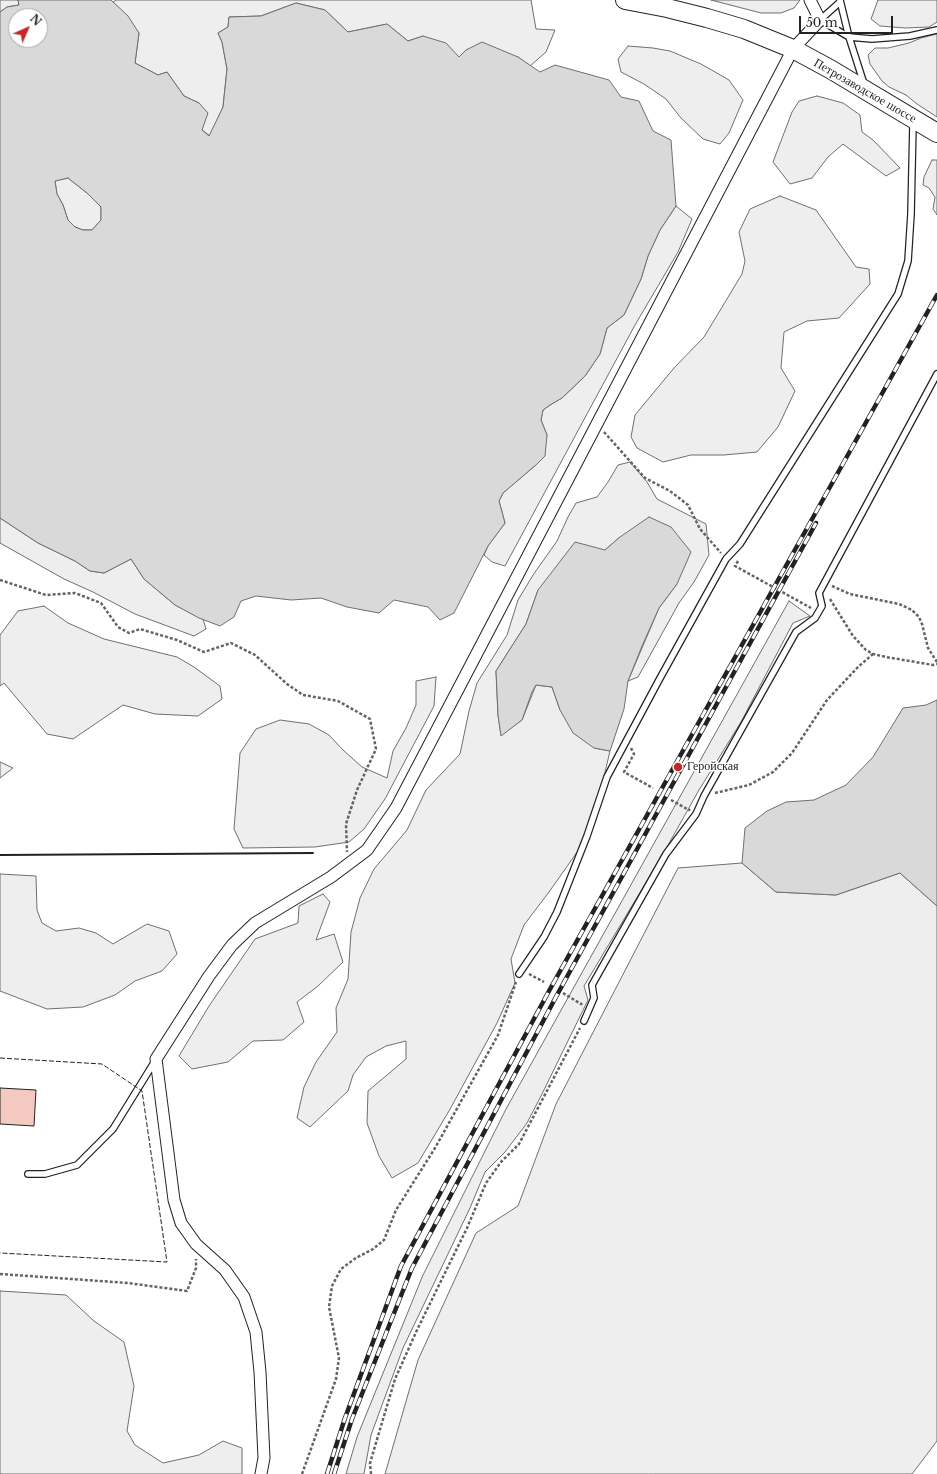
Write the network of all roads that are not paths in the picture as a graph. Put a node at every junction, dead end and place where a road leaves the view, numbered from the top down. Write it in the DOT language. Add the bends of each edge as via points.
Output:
graph roads {
  1 [pos="625,0"];
  2 [pos="810,0"];
  3 [pos="840,1"];
  4 [pos="820,20"];
  5 [pos="937,30"];
  6 [pos="849,37"];
  7 [pos="793,49"];
  8 [pos="866,90"];
  9 [pos="913,119"];
  10 [pos="937,133"];
  11 [pos="937,374"];
  12 [pos="519,974"];
  13 [pos="584,1021"];
  14 [pos="156,1059"];
  15 [pos="28,1174"];
  16 [pos="261,1474"];
  1 -- 7 [label="main road, Петрозаводское шоссе" via="707,18 744,29"];
  2 -- 4 [label="street"];
  3 -- 4 [label="lane"];
  3 -- 6 [label="lane"];
  4 -- 6 [label="lane"];
  4 -- 7 [label="street"];
  5 -- 6 [label="lane" via="910,36 872,39"];
  6 -- 8 [label="lane"];
  7 -- 8 [label="main road, Петрозаводское шоссе"];
  7 -- 14 [label="street" via="396,808 367,850 331,877 255,923 232,945"];
  8 -- 9 [label="main road, Петрозаводское шоссе"];
  9 -- 10 [label="main road, Петрозаводское шоссе"];
  9 -- 12 [label="lane" via="908,260 898,294 740,544 726,559 607,777 557,912"];
  11 -- 13 [label="lane" via="822,588 822,606 815,618 796,632 696,814 666,854 592,985 594,998"];
  14 -- 15 [label="lane" via="112,1129 77,1165 45,1174"];
  14 -- 16 [label="street" via="174,1200 181,1223 196,1244 225,1270 244,1297 256,1332 264,1458"];
}
